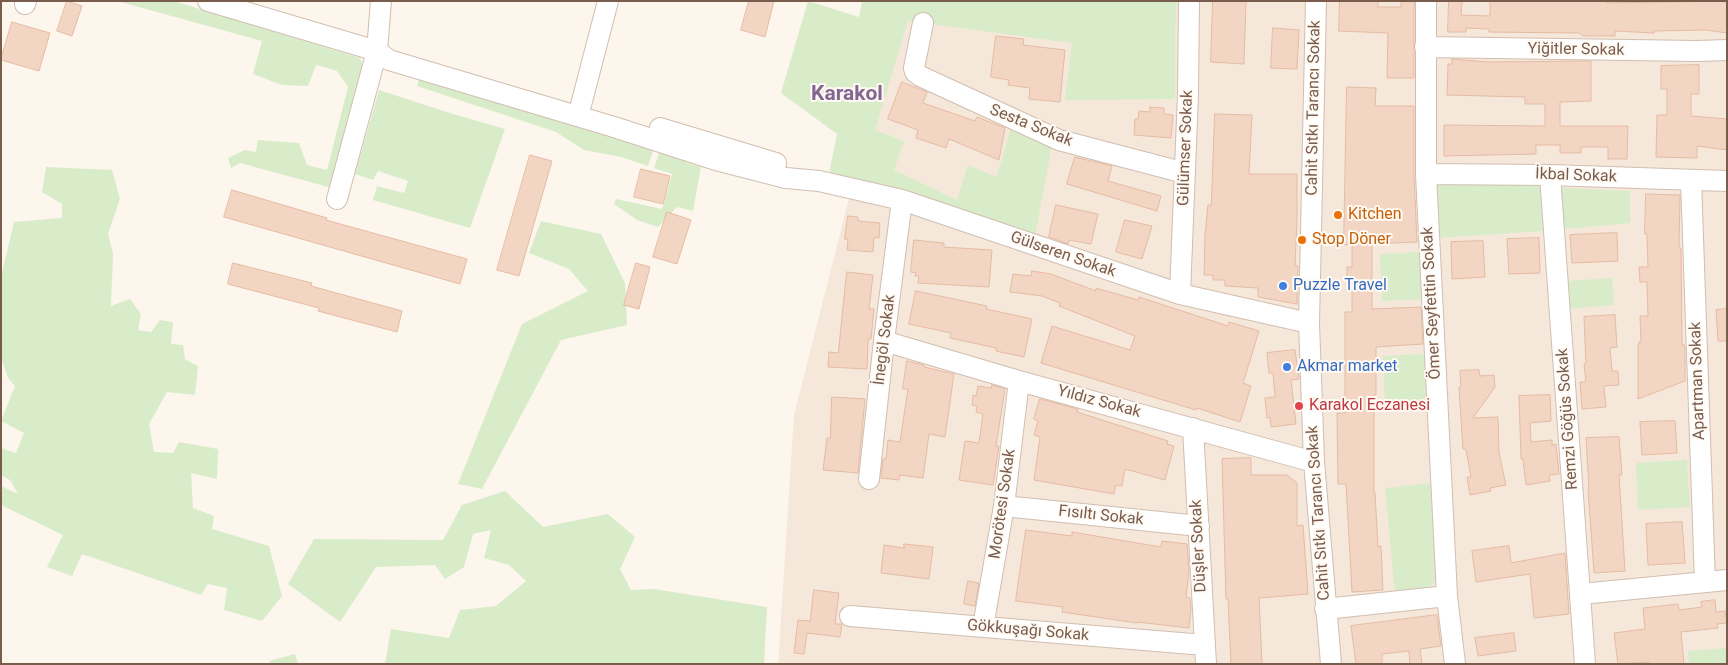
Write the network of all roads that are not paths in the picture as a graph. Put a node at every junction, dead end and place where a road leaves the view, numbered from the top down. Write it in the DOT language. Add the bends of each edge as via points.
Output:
graph roads {
  1 [pos="208,1"];
  2 [pos="381,1"];
  3 [pos="608,1"];
  4 [pos="1189,1"];
  5 [pos="1316,1"];
  6 [pos="1426,1"];
  7 [pos="923,23"];
  8 [pos="1425,47"];
  9 [pos="1727,50"];
  10 [pos="377,51"];
  11 [pos="581,105"];
  12 [pos="1185,173"];
  13 [pos="1426,174"];
  14 [pos="1550,175"];
  15 [pos="819,180"];
  16 [pos="1691,180"];
  17 [pos="1727,181"];
  18 [pos="337,199"];
  19 [pos="902,200"];
  20 [pos="1180,294"];
  21 [pos="1309,323"];
  22 [pos="884,341"];
  23 [pos="1019,380"];
  24 [pos="1193,428"];
  25 [pos="1314,462"];
  26 [pos="869,479"];
  27 [pos="1004,506"];
  28 [pos="1198,526"];
  29 [pos="1727,580"];
  30 [pos="1705,582"];
  31 [pos="1580,594"];
  32 [pos="1447,596"];
  33 [pos="1325,609"];
  34 [pos="850,616"];
  35 [pos="983,627"];
  36 [pos="1205,655"];
  37 [pos="1331,664"];
  38 [pos="1455,664"];
  39 [pos="1585,664"];
  1 -- 10 [label="street"];
  2 -- 10 [label="street"];
  3 -- 11 [label="street"];
  4 -- 12 [label="street, Gülümser Sokak"];
  5 -- 21 [label="street, Cahit Sıtkı Tarancı Sokak"];
  6 -- 8 [label="street, Ömer Seyfettin Sokak"];
  7 -- 12 [label="street, Sesta Sokak" via="914,68 920,76 1059,140"];
  8 -- 9 [label="street, Yiğitler Sokak"];
  8 -- 13 [label="street, Ömer Seyfettin Sokak"];
  10 -- 11 [label="street" via="391,48"];
  10 -- 15 [label="street" via="389,60 716,160 786,178"];
  10 -- 18 [label="street"];
  11 -- 15 [label="street" via="756,156"];
  12 -- 20 [label="street, Gülümser Sokak"];
  13 -- 14 [label="street, İkbal Sokak"];
  13 -- 32 [label="street, Ömer Seyfettin Sokak"];
  14 -- 16 [label="street, İkbal Sokak"];
  14 -- 31 [label="street, Remzi Göğüs Sokak"];
  15 -- 19 [label="street, Gülseren Sokak"];
  16 -- 17 [label="street, İkbal Sokak"];
  16 -- 30 [label="street, Apartman Sokak"];
  19 -- 20 [label="street, Gülseren Sokak"];
  19 -- 22 [label="street, İnegöl Sokak"];
  20 -- 21 [label="street, Gülseren Sokak"];
  21 -- 25 [label="street, Cahit Sıtkı Tarancı Sokak"];
  22 -- 23 [label="street, Yıldız Sokak"];
  22 -- 26 [label="street, İnegöl Sokak"];
  23 -- 24 [label="street, Yıldız Sokak"];
  23 -- 27 [label="street, Morötesi Sokak"];
  24 -- 25 [label="street, Yıldız Sokak"];
  24 -- 28 [label="street, Düşler Sokak"];
  25 -- 33 [label="street, Cahit Sıtkı Tarancı Sokak"];
  27 -- 28 [label="street, Fısıltı Sokak"];
  27 -- 35 [label="street, Morötesi Sokak"];
  28 -- 36 [label="street, Düşler Sokak"];
  29 -- 30 [label="street"];
  30 -- 31 [label="street"];
  31 -- 39 [label="street, Remzi Göğüs Sokak"];
  32 -- 33 [label="street"];
  32 -- 38 [label="street, Ömer Seyfettin Sokak"];
  33 -- 37 [label="street, Cahit Sıtkı Tarancı Sokak"];
  34 -- 35 [label="street, Gökkuşağı Sokak"];
  35 -- 36 [label="street, Gökkuşağı Sokak"];
}
